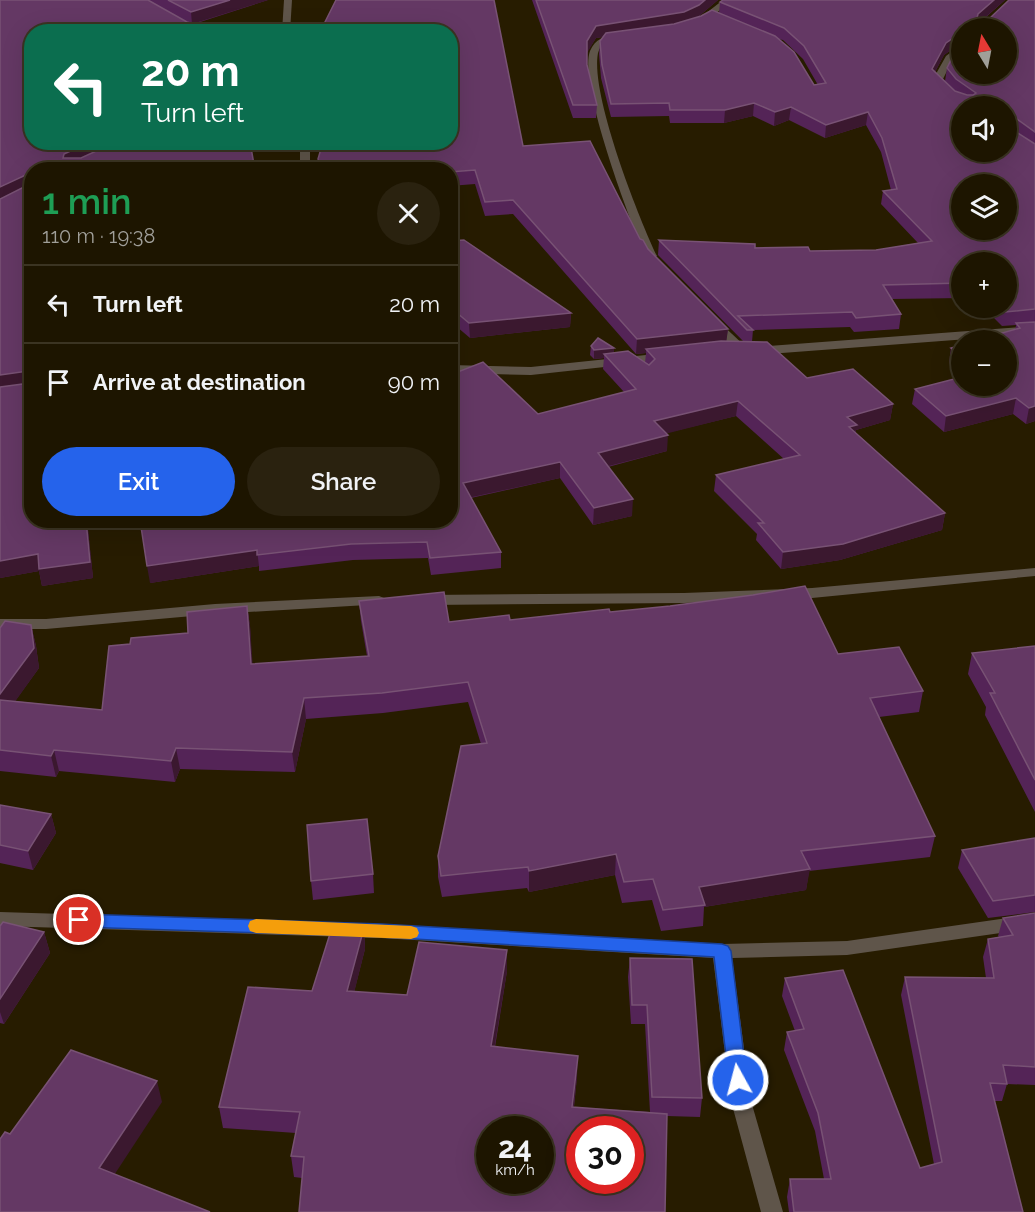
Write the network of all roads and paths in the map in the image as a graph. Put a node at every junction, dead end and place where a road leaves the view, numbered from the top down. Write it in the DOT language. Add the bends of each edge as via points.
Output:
graph roads {
  1 [pos="288,0"];
  2 [pos="728,0"];
  3 [pos="286,24"];
  4 [pos="692,25"];
  5 [pos="630,34"];
  6 [pos="951,56"];
  7 [pos="951,96"];
  8 [pos="660,268"];
  9 [pos="705,315"];
  10 [pos="1035,330"];
  11 [pos="724,350"];
  12 [pos="742,351"];
  13 [pos="677,355"];
  14 [pos="458,370"];
  15 [pos="1035,572"];
  16 [pos="389,601"];
  17 [pos="412,601"];
  18 [pos="0,624"];
  19 [pos="0,919"];
  20 [pos="1035,921"];
  21 [pos="722,951"];
  22 [pos="772,1212"];
  1 -- 3 [label="street"];
  2 -- 4 [label="street" via="715,17"];
  5 -- 8 [label="street" via="601,41 593,53 594,78 612,152 641,236"];
  6 -- 7 [label="street" via="937,81"];
  9 -- 12 [label="street"];
  10 -- 12 [label="street"];
  11 -- 12 [label="street"];
  13 -- 14 [label="street" via="537,371"];
  15 -- 17 [label="street" via="812,593"];
  16 -- 18 [label="street"];
  19 -- 21 [label="street" via="381,931"];
  20 -- 21 [label="street" via="847,948"];
  21 -- 22 [label="street" via="741,1101"];
}
